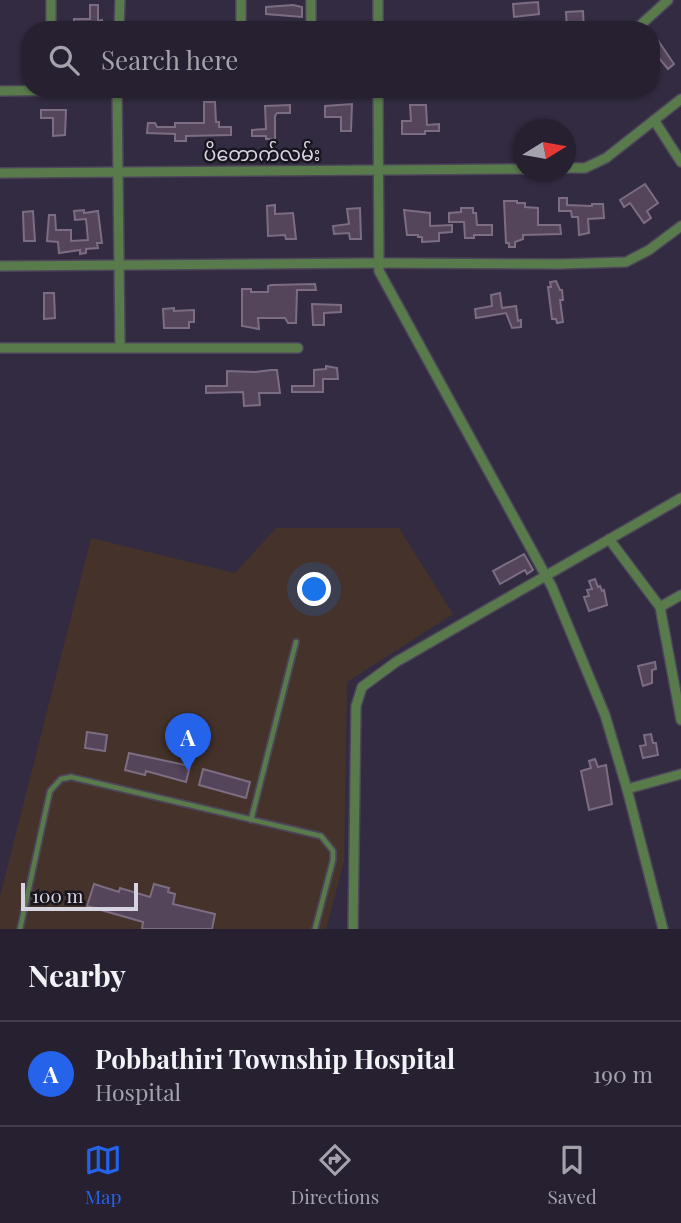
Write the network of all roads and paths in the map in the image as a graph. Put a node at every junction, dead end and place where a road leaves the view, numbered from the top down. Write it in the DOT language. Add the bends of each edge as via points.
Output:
graph roads {
  1 [pos="51,0"];
  2 [pos="120,0"];
  3 [pos="241,0"];
  4 [pos="311,0"];
  5 [pos="378,0"];
  6 [pos="665,1"];
  7 [pos="51,21"];
  8 [pos="119,21"];
  9 [pos="241,21"];
  10 [pos="311,21"];
  11 [pos="378,21"];
  12 [pos="644,21"];
  13 [pos="0,91"];
  14 [pos="21,91"];
  15 [pos="117,98"];
  16 [pos="378,98"];
  17 [pos="681,99"];
  18 [pos="654,120"];
  19 [pos="681,162"];
  20 [pos="576,168"];
  21 [pos="513,169"];
  22 [pos="379,170"];
  23 [pos="117,172"];
  24 [pos="0,173"];
  25 [pos="681,226"];
  26 [pos="379,263"];
  27 [pos="0,266"];
  28 [pos="118,266"];
  29 [pos="120,346"];
  30 [pos="0,348"];
  31 [pos="298,348"];
  32 [pos="681,498"];
  33 [pos="609,539"];
  34 [pos="546,575"];
  35 [pos="681,595"];
  36 [pos="660,607"];
  37 [pos="296,642"];
  38 [pos="681,720"];
  39 [pos="681,774"];
  40 [pos="627,789"];
  41 [pos="251,820"];
  42 [pos="20,929"];
  43 [pos="315,929"];
  44 [pos="353,929"];
  45 [pos="663,929"];
  1 -- 7 [label="street"];
  2 -- 8 [label="street"];
  3 -- 9 [label="street"];
  4 -- 10 [label="street"];
  5 -- 11 [label="street"];
  6 -- 12 [label="street"];
  13 -- 14 [label="street"];
  15 -- 23 [label="street"];
  16 -- 22 [label="street"];
  17 -- 18 [label="street"];
  18 -- 19 [label="street"];
  18 -- 20 [label="street" via="607,158"];
  21 -- 22 [label="street, ပိတောက်လမ်း"];
  22 -- 23 [label="street, ပိတောက်လမ်း"];
  22 -- 26 [label="street"];
  23 -- 24 [label="street, ပိတောက်လမ်း"];
  23 -- 28 [label="street"];
  25 -- 26 [label="street" via="626,262"];
  26 -- 28 [label="street"];
  26 -- 34 [label="street" via="379,271"];
  27 -- 28 [label="street"];
  28 -- 29 [label="street"];
  29 -- 30 [label="street"];
  29 -- 31 [label="street"];
  32 -- 33 [label="street"];
  33 -- 34 [label="street"];
  33 -- 36 [label="street"];
  34 -- 40 [label="street" via="605,715"];
  34 -- 44 [label="street" via="396,662 362,687 356,706"];
  35 -- 36 [label="street"];
  36 -- 38 [label="street"];
  37 -- 41 [label="lane"];
  39 -- 40 [label="street"];
  40 -- 45 [label="street"];
  41 -- 42 [label="lane" via="71,777 61,779 50,791"];
  41 -- 43 [label="lane" via="321,836 333,851"];
}
